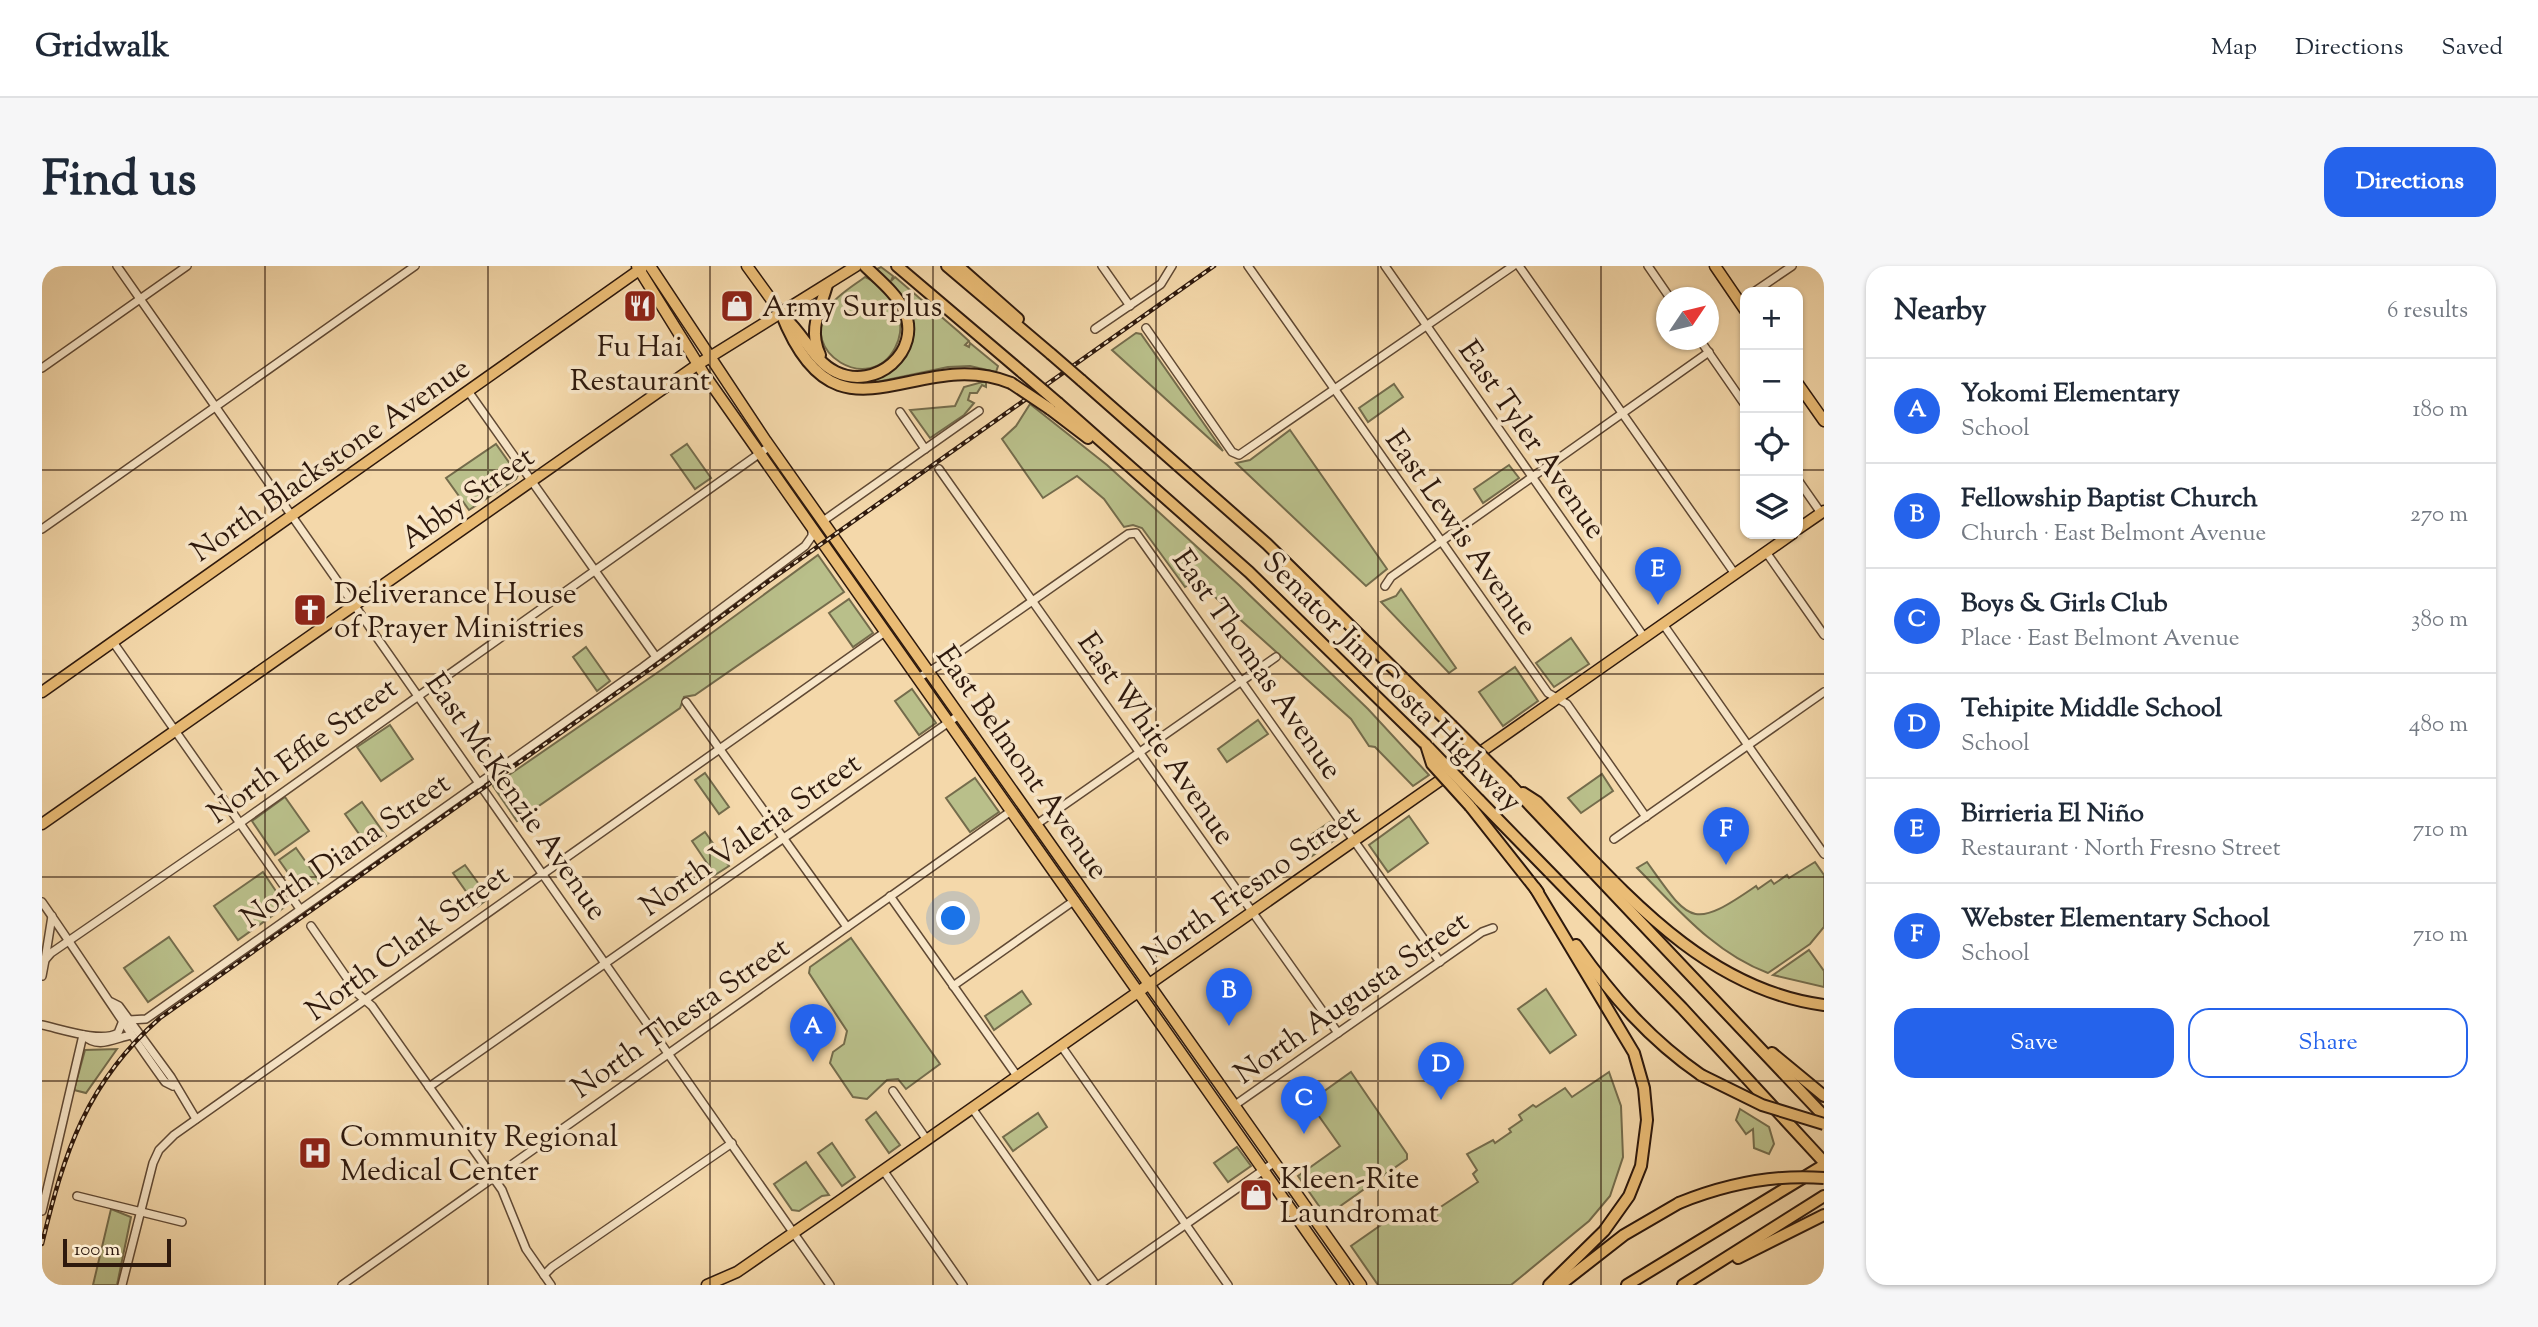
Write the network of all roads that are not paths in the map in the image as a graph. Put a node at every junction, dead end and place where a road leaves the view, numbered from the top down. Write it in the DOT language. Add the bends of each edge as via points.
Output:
graph roads {
  1 [pos="117,266"];
  2 [pos="187,266"];
  3 [pos="415,266"];
  4 [pos="747,266"];
  5 [pos="856,266"];
  6 [pos="865,266"];
  7 [pos="947,266"];
  8 [pos="958,266"];
  9 [pos="1102,266"];
  10 [pos="1172,266"];
  11 [pos="1248,266"];
  12 [pos="1385,266"];
  13 [pos="1513,266"];
  14 [pos="1519,266"];
  15 [pos="1648,266"];
  16 [pos="1715,266"];
  17 [pos="1791,266"];
  18 [pos="643,267"];
  19 [pos="899,268"];
  20 [pos="827,285"];
  21 [pos="1662,287"];
  22 [pos="1761,287"];
  23 [pos="140,299"];
  24 [pos="1740,299"];
  25 [pos="1130,306"];
  26 [pos="780,313"];
  27 [pos="1427,326"];
  28 [pos="1146,328"];
  29 [pos="1095,329"];
  30 [pos="1709,352"];
  31 [pos="1051,354"];
  32 [pos="708,357"];
  33 [pos="697,365"];
  34 [pos="42,368"];
  35 [pos="830,369"];
  36 [pos="1335,390"];
  37 [pos="468,391"];
  38 [pos="1803,391"];
  39 [pos="1740,398"];
  40 [pos="217,406"];
  41 [pos="1054,406"];
  42 [pos="979,411"];
  43 [pos="900,412"];
  44 [pos="1622,414"];
  45 [pos="1824,421"];
  46 [pos="770,446"];
  47 [pos="925,449"];
  48 [pos="760,453"];
  49 [pos="940,469"];
  50 [pos="1532,477"];
  51 [pos="532,482"];
  52 [pos="1803,487"];
  53 [pos="791,499"];
  54 [pos="1822,512"];
  55 [pos="292,516"];
  56 [pos="823,522"];
  57 [pos="1803,525"];
  58 [pos="812,528"];
  59 [pos="42,529"];
  60 [pos="1785,539"];
  61 [pos="1441,541"];
  62 [pos="1766,552"];
  63 [pos="594,570"];
  64 [pos="1735,574"];
  65 [pos="1385,586"];
  66 [pos="1033,601"];
  67 [pos="355,605"];
  68 [pos="1663,624"];
  69 [pos="885,632"];
  70 [pos="1824,635"];
  71 [pos="1644,637"];
  72 [pos="113,642"];
  73 [pos="656,657"];
  74 [pos="1276,657"];
  75 [pos="929,672"];
  76 [pos="918,678"];
  77 [pos="1242,681"];
  78 [pos="42,692"];
  79 [pos="1824,692"];
  80 [pos="418,695"];
  81 [pos="1557,699"];
  82 [pos="686,702"];
  83 [pos="959,715"];
  84 [pos="948,722"];
  85 [pos="176,731"];
  86 [pos="1748,745"];
  87 [pos="721,748"];
  88 [pos="1139,752"];
  89 [pos="1507,781"];
  90 [pos="480,783"];
  91 [pos="1475,803"];
  92 [pos="1011,811"];
  93 [pos="1646,817"];
  94 [pos="240,823"];
  95 [pos="42,824"];
  96 [pos="1037,824"];
  97 [pos="784,837"];
  98 [pos="1615,839"];
  99 [pos="1356,841"];
  100 [pos="1824,854"];
  101 [pos="543,873"];
  102 [pos="1535,888"];
  103 [pos="890,896"];
  104 [pos="1075,900"];
  105 [pos="42,902"];
  106 [pos="300,909"];
  107 [pos="1253,913"];
  108 [pos="52,916"];
  109 [pos="311,926"];
  110 [pos="847,927"];
  111 [pos="1493,928"];
  112 [pos="68,941"];
  113 [pos="45,960"];
  114 [pos="1440,962"];
  115 [pos="606,963"];
  116 [pos="42,976"];
  117 [pos="1150,985"];
  118 [pos="953,986"];
  119 [pos="1140,992"];
  120 [pos="366,1000"];
  121 [pos="1824,1005"];
  122 [pos="126,1021"];
  123 [pos="42,1024"];
  124 [pos="1736,1024"];
  125 [pos="1338,1033"];
  126 [pos="83,1035"];
  127 [pos="131,1035"];
  128 [pos="1062,1047"];
  129 [pos="669,1053"];
  130 [pos="1017,1076"];
  131 [pos="173,1086"];
  132 [pos="429,1087"];
  133 [pos="893,1091"];
  134 [pos="1824,1096"];
  135 [pos="1235,1105"];
  136 [pos="972,1108"];
  137 [pos="1824,1116"];
  138 [pos="196,1119"];
  139 [pos="1824,1124"];
  140 [pos="927,1139"];
  141 [pos="732,1143"];
  142 [pos="1275,1162"];
  143 [pos="1824,1163"];
  144 [pos="883,1170"];
  145 [pos="1264,1170"];
  146 [pos="493,1177"];
  147 [pos="1824,1178"];
  148 [pos="45,1188"];
  149 [pos="77,1196"];
  150 [pos="1824,1196"];
  151 [pos="42,1211"];
  152 [pos="139,1212"];
  153 [pos="1824,1215"];
  154 [pos="182,1222"];
  155 [pos="1186,1224"];
  156 [pos="793,1233"];
  157 [pos="737,1272"];
  158 [pos="544,1275"];
  159 [pos="1684,1284"];
  160 [pos="122,1285"];
  161 [pos="342,1285"];
  162 [pos="551,1285"];
  163 [pos="707,1285"];
  164 [pos="727,1285"];
  165 [pos="830,1285"];
  166 [pos="963,1285"];
  167 [pos="1098,1285"];
  168 [pos="1228,1285"];
  169 [pos="1344,1285"];
  170 [pos="1361,1285"];
  171 [pos="1549,1285"];
  172 [pos="1560,1285"];
  173 [pos="1627,1285"];
  1 -- 23 [label="street, East McKenzie Avenue"];
  2 -- 23 [label="street"];
  3 -- 40 [label="street"];
  4 -- 26 [label="main road"];
  5 -- 20 [label="main road, Abby Street"];
  6 -- 35 [label="highway" via="899,302 906,318 902,351 891,365 867,377"];
  7 -- 31 [label="highway, Senator Jim Costa Highway"];
  8 -- 31 [label="highway"];
  9 -- 25 [label="street"];
  10 -- 25 [label="street" via="1161,284"];
  11 -- 36 [label="street, East Lewis Avenue"];
  12 -- 27 [label="street, East Tyler Avenue"];
  13 -- 27 [label="street"];
  14 -- 44 [label="street"];
  15 -- 21 [label="street"];
  16 -- 24 [label="main road"];
  17 -- 22 [label="street"];
  18 -- 32 [label="main road, East Belmont Avenue"];
  18 -- 33 [label="main road, East Belmont Avenue"];
  18 -- 37 [label="main road, North Blackstone Avenue"];
  19 -- 41 [label="highway, Senator Jim Costa Highway, bridge" via="1023,373"];
  20 -- 26 [label="main road, Abby Street"];
  20 -- 35 [label="highway" via="814,331 819,353"];
  23 -- 34 [label="street"];
  23 -- 40 [label="street, East McKenzie Avenue"];
  25 -- 29 [label="street"];
  26 -- 32 [label="main road, Abby Street"];
  26 -- 35 [label="highway"];
  26 -- 41 [label="highway, bridge" via="812,367 842,388 863,390 969,373 1011,383"];
  27 -- 36 [label="street"];
  27 -- 50 [label="street, East Tyler Avenue"];
  28 -- 36 [label="street" via="1232,452 1239,455"];
  30 -- 39 [label="street"];
  30 -- 44 [label="street"];
  31 -- 89 [label="highway, Senator Jim Costa Highway, bridge" via="1267,544"];
  32 -- 33 [label="main road, Abby Street"];
  32 -- 46 [label="main road, East Belmont Avenue"];
  33 -- 48 [label="main road, East Belmont Avenue"];
  33 -- 51 [label="main road, Abby Street"];
  36 -- 61 [label="street, East Lewis Avenue"];
  37 -- 51 [label="street"];
  37 -- 55 [label="main road, North Blackstone Avenue"];
  38 -- 45 [label="main road"];
  40 -- 55 [label="street, East McKenzie Avenue"];
  40 -- 59 [label="street"];
  41 -- 91 [label="highway, Senator Jim Costa Highway, bridge" via="1299,619 1426,745 1432,764"];
  42 -- 47 [label="street"];
  43 -- 47 [label="street"];
  44 -- 50 [label="street"];
  44 -- 64 [label="street"];
  46 -- 48 [label="street, North Effie Street"];
  46 -- 56 [label="main road, East Belmont Avenue"];
  47 -- 56 [label="street"];
  48 -- 53 [label="main road, East Belmont Avenue"];
  48 -- 63 [label="street, North Effie Street"];
  49 -- 66 [label="street, East White Avenue"];
  50 -- 61 [label="street"];
  50 -- 71 [label="street, East Tyler Avenue"];
  51 -- 63 [label="street"];
  51 -- 67 [label="main road, Abby Street"];
  52 -- 54 [label="street"];
  53 -- 56 [label="main road" via="801,502 817,523"];
  53 -- 58 [label="main road, East Belmont Avenue"];
  54 -- 57 [label="main road"];
  55 -- 67 [label="street, East McKenzie Avenue"];
  55 -- 72 [label="main road, North Blackstone Avenue"];
  56 -- 75 [label="main road, East Belmont Avenue"];
  58 -- 69 [label="main road, East Belmont Avenue"];
  58 -- 73 [label="street, North Diana Street" via="805,546"];
  60 -- 62 [label="main road, North Fresno Street"];
  61 -- 65 [label="street"];
  61 -- 81 [label="street, East Lewis Avenue" via="1548,693"];
  62 -- 64 [label="main road, North Fresno Street"];
  62 -- 70 [label="street"];
  63 -- 73 [label="street"];
  63 -- 80 [label="street, North Effie Street"];
  64 -- 68 [label="main road, North Fresno Street"];
  66 -- 75 [label="street"];
  66 -- 77 [label="street, East Thomas Avenue" via="1134,532"];
  66 -- 88 [label="street, East White Avenue"];
  67 -- 80 [label="street, East McKenzie Avenue"];
  67 -- 85 [label="main road, Abby Street"];
  68 -- 71 [label="main road, North Fresno Street"];
  68 -- 86 [label="street"];
  69 -- 76 [label="main road, East Belmont Avenue"];
  69 -- 87 [label="street, North Clark Street"];
  71 -- 81 [label="main road, North Fresno Street"];
  72 -- 78 [label="main road, North Blackstone Avenue"];
  72 -- 85 [label="street"];
  73 -- 90 [label="street, North Diana Street"];
  74 -- 77 [label="street"];
  75 -- 76 [label="street"];
  75 -- 83 [label="main road, East Belmont Avenue"];
  76 -- 84 [label="main road, East Belmont Avenue"];
  77 -- 88 [label="street"];
  77 -- 99 [label="street, East Thomas Avenue"];
  79 -- 86 [label="street"];
  80 -- 90 [label="street, East McKenzie Avenue"];
  80 -- 94 [label="street, North Effie Street"];
  81 -- 93 [label="street, East Lewis Avenue" via="1567,704"];
  81 -- 99 [label="main road, North Fresno Street"];
  82 -- 87 [label="street"];
  83 -- 84 [label="street, North Valeria Street"];
  83 -- 96 [label="main road, East Belmont Avenue"];
  84 -- 92 [label="main road, East Belmont Avenue"];
  84 -- 97 [label="street, North Valeria Street"];
  85 -- 94 [label="street"];
  85 -- 95 [label="main road, Abby Street"];
  86 -- 93 [label="street"];
  86 -- 100 [label="street"];
  87 -- 97 [label="street"];
  87 -- 101 [label="street, North Clark Street"];
  88 -- 96 [label="street"];
  88 -- 107 [label="street, East White Avenue"];
  89 -- 121 [label="highway" via="1537,802 1635,900 1704,960 1741,982"];
  89 -- 124 [label="highway, Senator Jim Costa Highway"];
  90 -- 101 [label="street, East McKenzie Avenue"];
  90 -- 106 [label="street, North Diana Street"];
  91 -- 102 [label="highway"];
  91 -- 143 [label="highway, Senator Jim Costa Highway" via="1682,1008"];
  92 -- 103 [label="street, North Thesta Street"];
  92 -- 104 [label="main road, East Belmont Avenue"];
  93 -- 98 [label="street"];
  94 -- 106 [label="street"];
  94 -- 112 [label="street, North Effie Street"];
  96 -- 117 [label="main road, East Belmont Avenue"];
  97 -- 110 [label="street"];
  97 -- 115 [label="street, North Valeria Street"];
  99 -- 107 [label="main road, North Fresno Street"];
  99 -- 114 [label="street, East Thomas Avenue"];
  101 -- 115 [label="street, East McKenzie Avenue"];
  101 -- 120 [label="street, North Clark Street"];
  102 -- 139 [label="highway, bridge" via="1622,1007 1660,1044 1701,1075 1754,1102"];
  102 -- 171 [label="highway" via="1634,1053 1647,1120 1641,1166 1629,1196 1604,1231"];
  103 -- 110 [label="street, North Thesta Street"];
  103 -- 118 [label="street"];
  104 -- 118 [label="street"];
  104 -- 119 [label="main road, East Belmont Avenue"];
  105 -- 108 [label="street"];
  106 -- 122 [label="street, North Diana Street" via="146,1018"];
  107 -- 117 [label="main road, North Fresno Street"];
  107 -- 125 [label="street, East White Avenue"];
  108 -- 112 [label="street"];
  108 -- 113 [label="street"];
  109 -- 120 [label="street"];
  110 -- 129 [label="street, North Thesta Street"];
  111 -- 114 [label="street, North Augusta Street"];
  112 -- 113 [label="street, North Effie Street"];
  112 -- 122 [label="street"];
  113 -- 116 [label="street"];
  114 -- 125 [label="street, North Augusta Street"];
  115 -- 129 [label="street, East McKenzie Avenue"];
  115 -- 132 [label="street, North Valeria Street"];
  117 -- 119 [label="main road, North Fresno Street"];
  117 -- 135 [label="main road, East Belmont Avenue"];
  118 -- 130 [label="street"];
  119 -- 128 [label="main road, North Fresno Street"];
  119 -- 145 [label="main road, East Belmont Avenue"];
  120 -- 132 [label="street"];
  120 -- 138 [label="street, North Clark Street"];
  122 -- 126 [label="street, North Diana Street" via="113,1036"];
  122 -- 127 [label="street"];
  122 -- 131 [label="street" via="171,1077"];
  123 -- 126 [label="street"];
  124 -- 134 [label="highway"];
  124 -- 137 [label="highway, Senator Jim Costa Highway"];
  125 -- 135 [label="street, North Augusta Street"];
  126 -- 127 [label="street" via="104,1043"];
  126 -- 148 [label="street"];
  127 -- 131 [label="street" via="165,1082"];
  128 -- 130 [label="main road, North Fresno Street"];
  128 -- 155 [label="street"];
  129 -- 141 [label="street, East McKenzie Avenue"];
  129 -- 146 [label="street, North Thesta Street"];
  130 -- 136 [label="main road, North Fresno Street"];
  131 -- 138 [label="street"];
  132 -- 146 [label="street"];
  133 -- 140 [label="street"];
  135 -- 142 [label="main road, East Belmont Avenue"];
  136 -- 140 [label="main road, North Fresno Street"];
  136 -- 167 [label="street"];
  138 -- 152 [label="street, North Clark Street" via="159,1150"];
  140 -- 144 [label="main road, North Fresno Street"];
  141 -- 156 [label="street, East McKenzie Avenue"];
  141 -- 158 [label="street"];
  142 -- 145 [label="street"];
  142 -- 170 [label="main road, East Belmont Avenue"];
  143 -- 173 [label="highway"];
  144 -- 156 [label="main road, North Fresno Street"];
  144 -- 166 [label="street"];
  145 -- 155 [label="street"];
  145 -- 169 [label="main road, East Belmont Avenue"];
  146 -- 158 [label="street" via="506,1197 526,1250"];
  146 -- 161 [label="street, North Thesta Street"];
  147 -- 172 [label="highway, bridge" via="1739,1183 1679,1203 1624,1235"];
  148 -- 151 [label="street"];
  149 -- 152 [label="street"];
  150 -- 159 [label="highway"];
  152 -- 154 [label="street"];
  152 -- 160 [label="street, North Clark Street"];
  153 -- 159 [label="highway"];
  155 -- 167 [label="street"];
  155 -- 168 [label="street"];
  156 -- 157 [label="main road, North Fresno Street"];
  156 -- 165 [label="street, East McKenzie Avenue"];
  157 -- 163 [label="main road, North Fresno Street"];
  157 -- 164 [label="main road, North Fresno Street"];
  158 -- 162 [label="street"];
}
